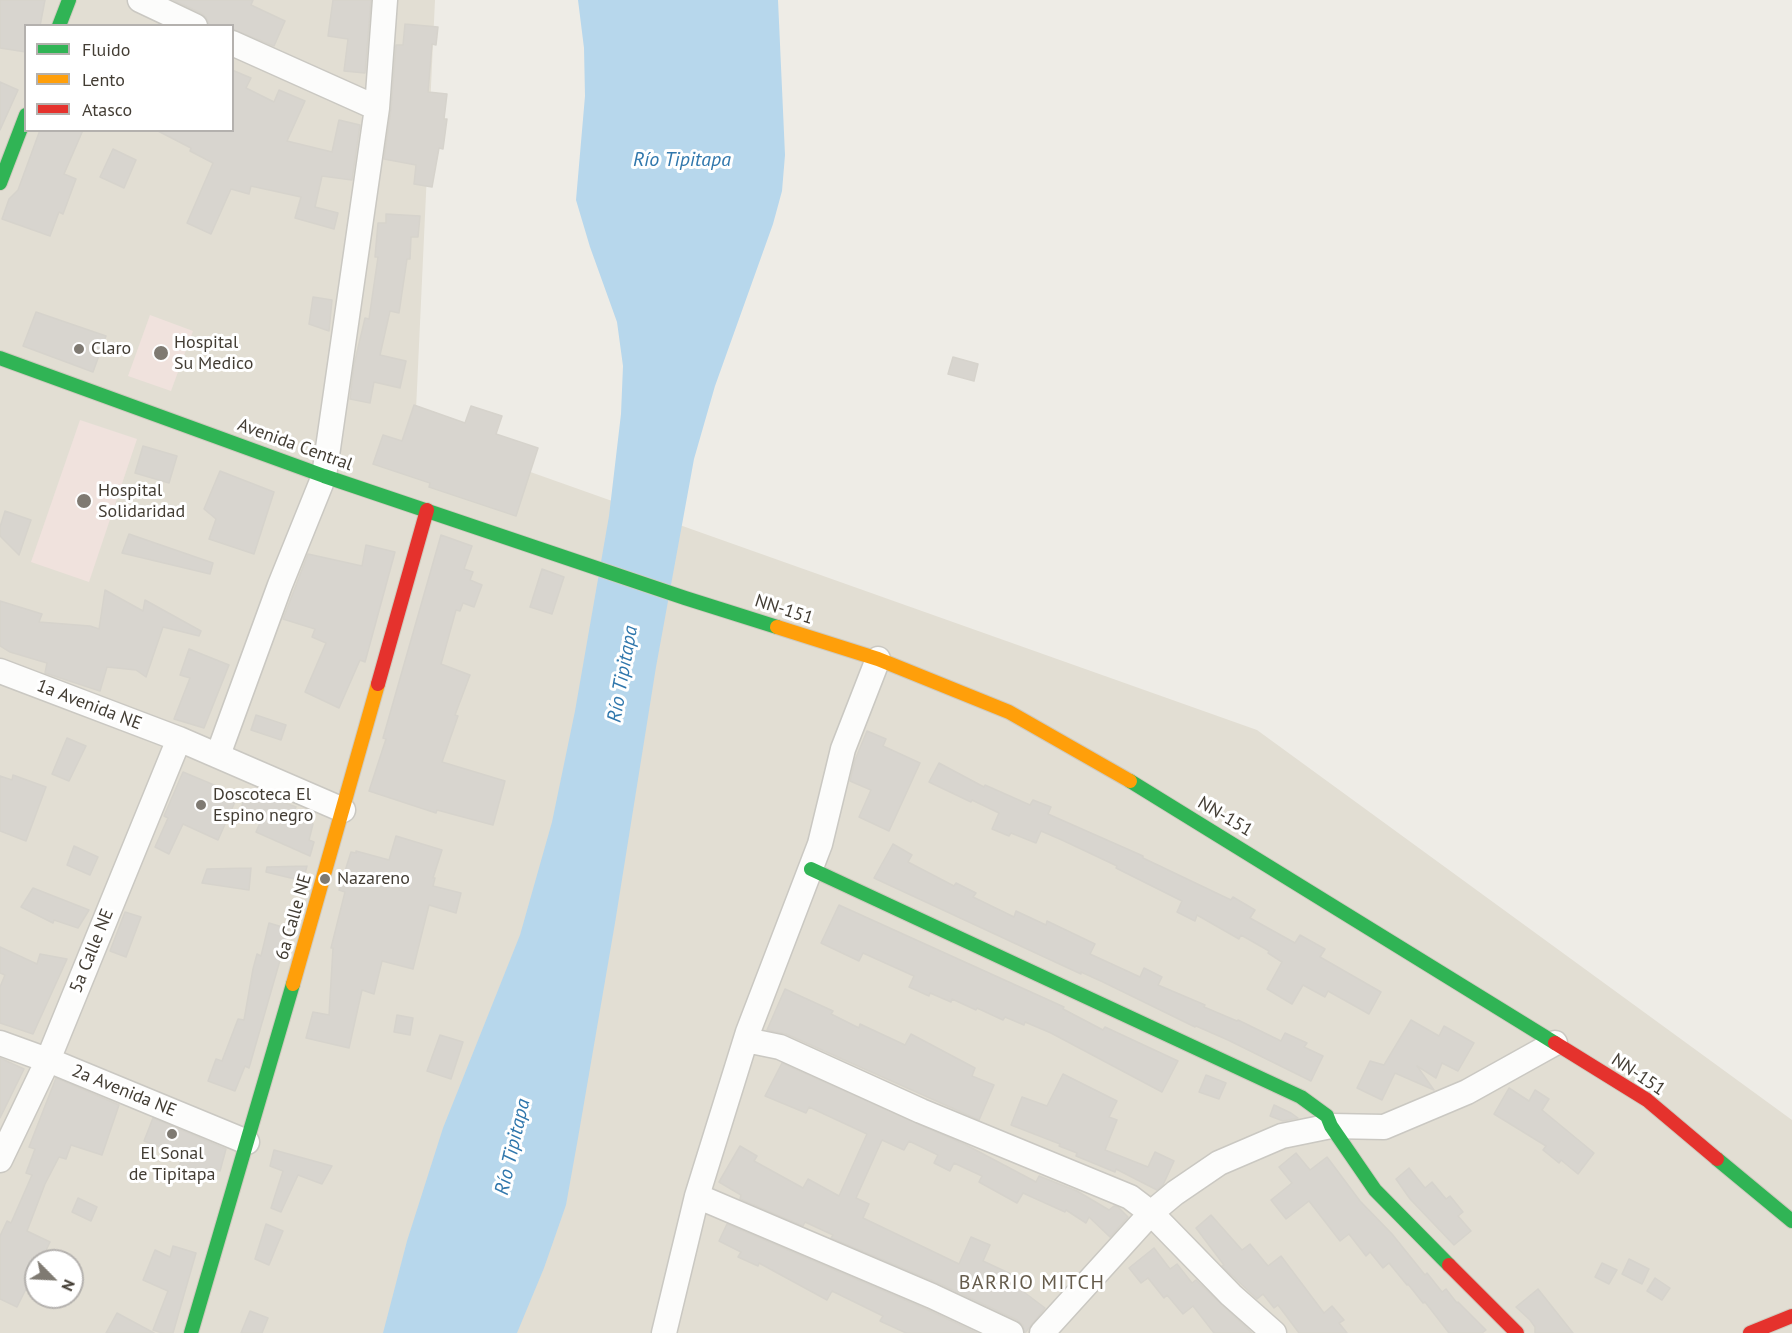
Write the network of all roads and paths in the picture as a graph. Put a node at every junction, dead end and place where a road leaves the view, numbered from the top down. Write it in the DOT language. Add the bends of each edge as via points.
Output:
graph roads {
  1 [pos="69,0"];
  2 [pos="385,0"];
  3 [pos="143,1"];
  4 [pos="60,24"];
  5 [pos="191,24"];
  6 [pos="234,43"];
  7 [pos="377,108"];
  8 [pos="24,120"];
  9 [pos="0,183"];
  10 [pos="0,358"];
  11 [pos="324,476"];
  12 [pos="427,510"];
  13 [pos="579,562"];
  14 [pos="878,659"];
  15 [pos="0,671"];
  16 [pos="179,739"];
  17 [pos="218,755"];
  18 [pos="343,810"];
  19 [pos="811,869"];
  20 [pos="746,1040"];
  21 [pos="0,1043"];
  22 [pos="1555,1043"];
  23 [pos="48,1060"];
  24 [pos="1331,1126"];
  25 [pos="248,1142"];
  26 [pos="0,1160"];
  27 [pos="697,1196"];
  28 [pos="1151,1213"];
  29 [pos="1792,1221"];
  30 [pos="1792,1316"];
  31 [pos="191,1333"];
  32 [pos="664,1333"];
  33 [pos="1011,1333"];
  34 [pos="1042,1333"];
  35 [pos="1274,1333"];
  36 [pos="1517,1333"];
  37 [pos="1750,1333"];
  1 -- 4 [label="street"];
  2 -- 7 [label="street"];
  3 -- 5 [label="street"];
  6 -- 7 [label="street"];
  7 -- 11 [label="street"];
  8 -- 9 [label="street"];
  10 -- 11 [label="street, Avenida Central / NN-151"];
  11 -- 12 [label="street, Avenida Central / NN-151"];
  11 -- 17 [label="street"];
  12 -- 13 [label="street, Avenida Central / NN-151"];
  12 -- 18 [label="street, 6a Calle NE"];
  13 -- 14 [label="street, NN-151 / NN-151"];
  14 -- 19 [label="street" via="843,749"];
  14 -- 22 [label="street, NN-151 / NN-151" via="1009,712 1099,763"];
  15 -- 16 [label="street, 1a Avenida NE"];
  16 -- 17 [label="street, 1a Avenida NE"];
  16 -- 23 [label="street, 5a Calle NE"];
  17 -- 18 [label="street, 1a Avenida NE"];
  18 -- 25 [label="street, 6a Calle NE"];
  19 -- 20 [label="street"];
  19 -- 24 [label="street" via="1301,1097 1327,1116"];
  20 -- 27 [label="street"];
  20 -- 28 [label="street" via="780,1047 921,1111 1062,1167 1130,1197"];
  21 -- 23 [label="street, 2a Avenida NE"];
  22 -- 24 [label="street" via="1467,1092 1384,1127"];
  22 -- 29 [label="street, NN-151 / NN-151" via="1647,1100"];
  23 -- 25 [label="street, 2a Avenida NE"];
  23 -- 26 [label="street, 5a Calle NE"];
  24 -- 28 [label="street" via="1282,1136 1219,1163"];
  24 -- 36 [label="street" via="1375,1190"];
  25 -- 31 [label="street, 6a Calle NE"];
  27 -- 32 [label="street"];
  27 -- 33 [label="street"];
  28 -- 34 [label="street"];
  28 -- 35 [label="street"];
  30 -- 37 [label="street"];
}
